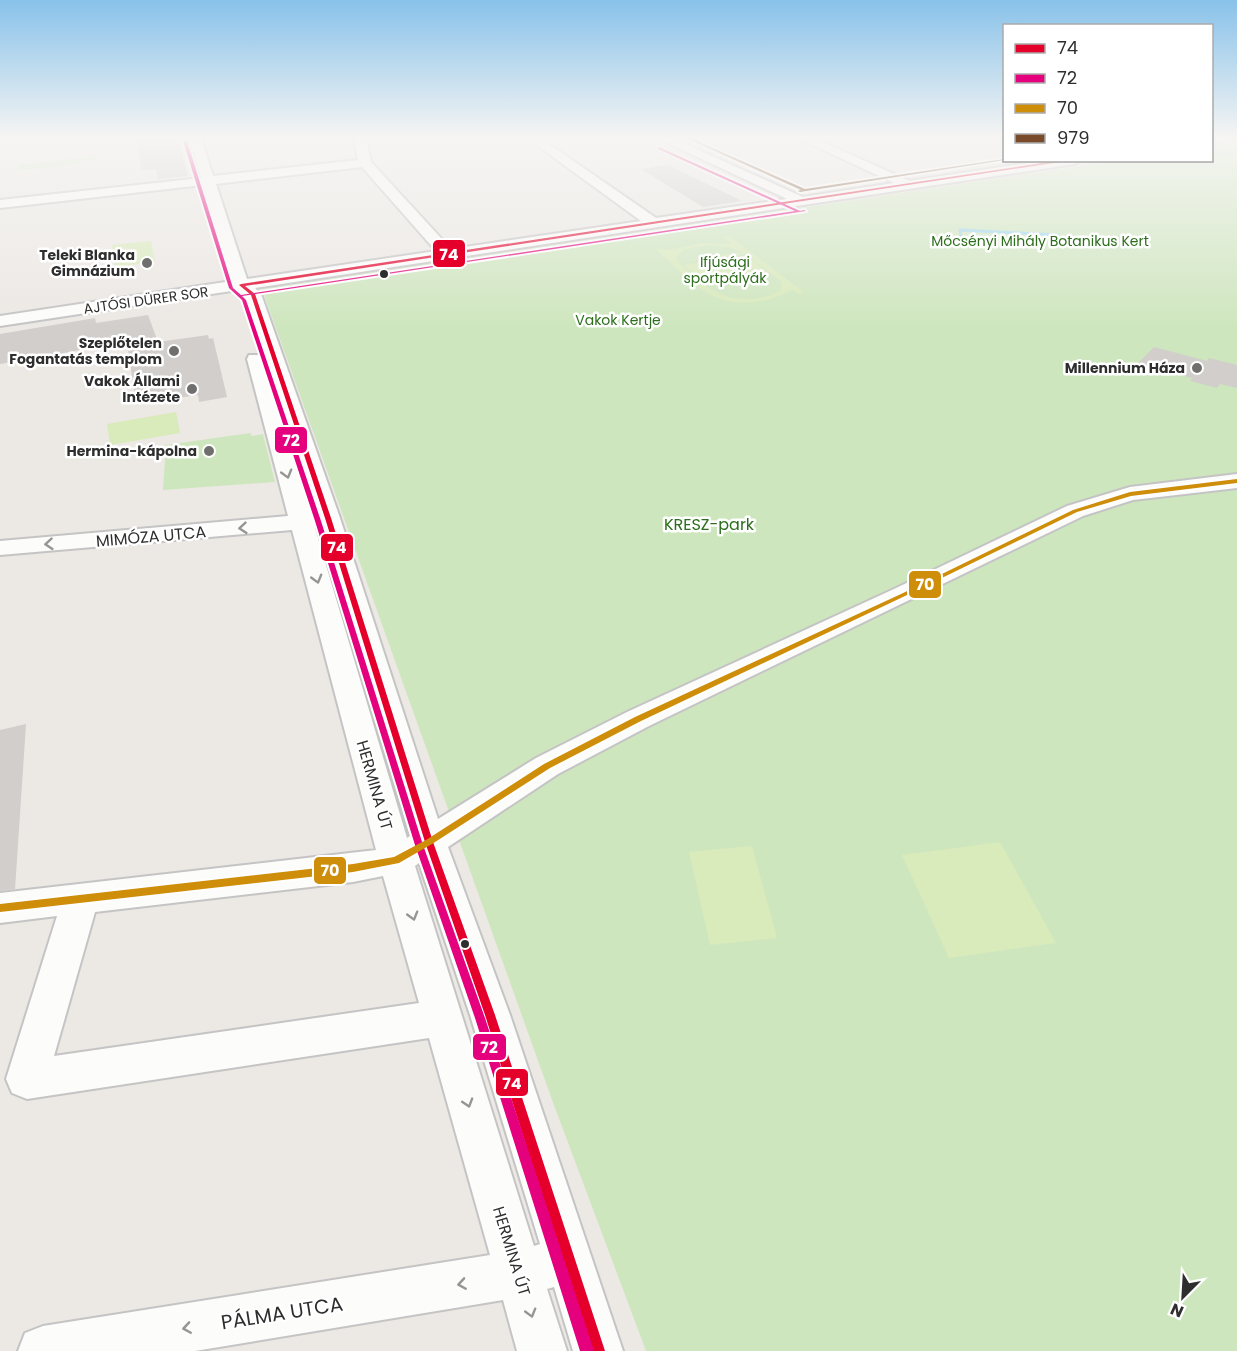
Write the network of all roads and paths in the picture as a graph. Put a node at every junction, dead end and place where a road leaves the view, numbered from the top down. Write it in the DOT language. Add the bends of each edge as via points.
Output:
graph roads {
  1 [pos="25,201"];
  2 [pos="213,201"];
  3 [pos="399,201"];
  4 [pos="622,201"];
  5 [pos="802,201"];
  6 [pos="0,204"];
  7 [pos="653,223"];
  8 [pos="446,253"];
  9 [pos="241,285"];
  10 [pos="0,321"];
  11 [pos="1237,481"];
  12 [pos="314,521"];
  13 [pos="0,548"];
  14 [pos="412,851"];
  15 [pos="81,897"];
  16 [pos="0,908"];
  17 [pos="442,1018"];
  18 [pos="568,1259"];
  19 [pos="520,1274"];
  20 [pos="44,1351"];
  21 [pos="542,1351"];
  22 [pos="598,1351"];
  1 -- 6 [label="street"];
  2 -- 9 [label="street, HERMINA ÚT"];
  3 -- 8 [label="street"];
  4 -- 7 [label="street"];
  5 -- 7 [label="street, AJTÓSI DÜRER SOR"];
  7 -- 8 [label="street, AJTÓSI DÜRER SOR"];
  8 -- 9 [label="street, AJTÓSI DÜRER SOR"];
  9 -- 10 [label="street, AJTÓSI DÜRER SOR"];
  9 -- 12 [label="street, HERMINA ÚT" via="253,294"];
  11 -- 14 [label="street" via="1130,494 1075,511 638,718 547,766"];
  12 -- 13 [label="street, MIMÓZA UTCA, one-way"];
  12 -- 14 [label="street, HERMINA ÚT"];
  14 -- 15 [label="street" via="353,868"];
  14 -- 17 [label="street, HERMINA ÚT, one-way"];
  14 -- 18 [label="street, HERMINA ÚT" via="486,1004"];
  15 -- 16 [label="street"];
  15 -- 17 [label="street" via="27,1079"];
  17 -- 19 [label="street, HERMINA ÚT, one-way"];
  18 -- 19 [label="street, PÁLMA UTCA"];
  18 -- 22 [label="street, HERMINA ÚT"];
  19 -- 20 [label="street, PÁLMA UTCA, one-way"];
  19 -- 21 [label="street, HERMINA ÚT, one-way"];
}
